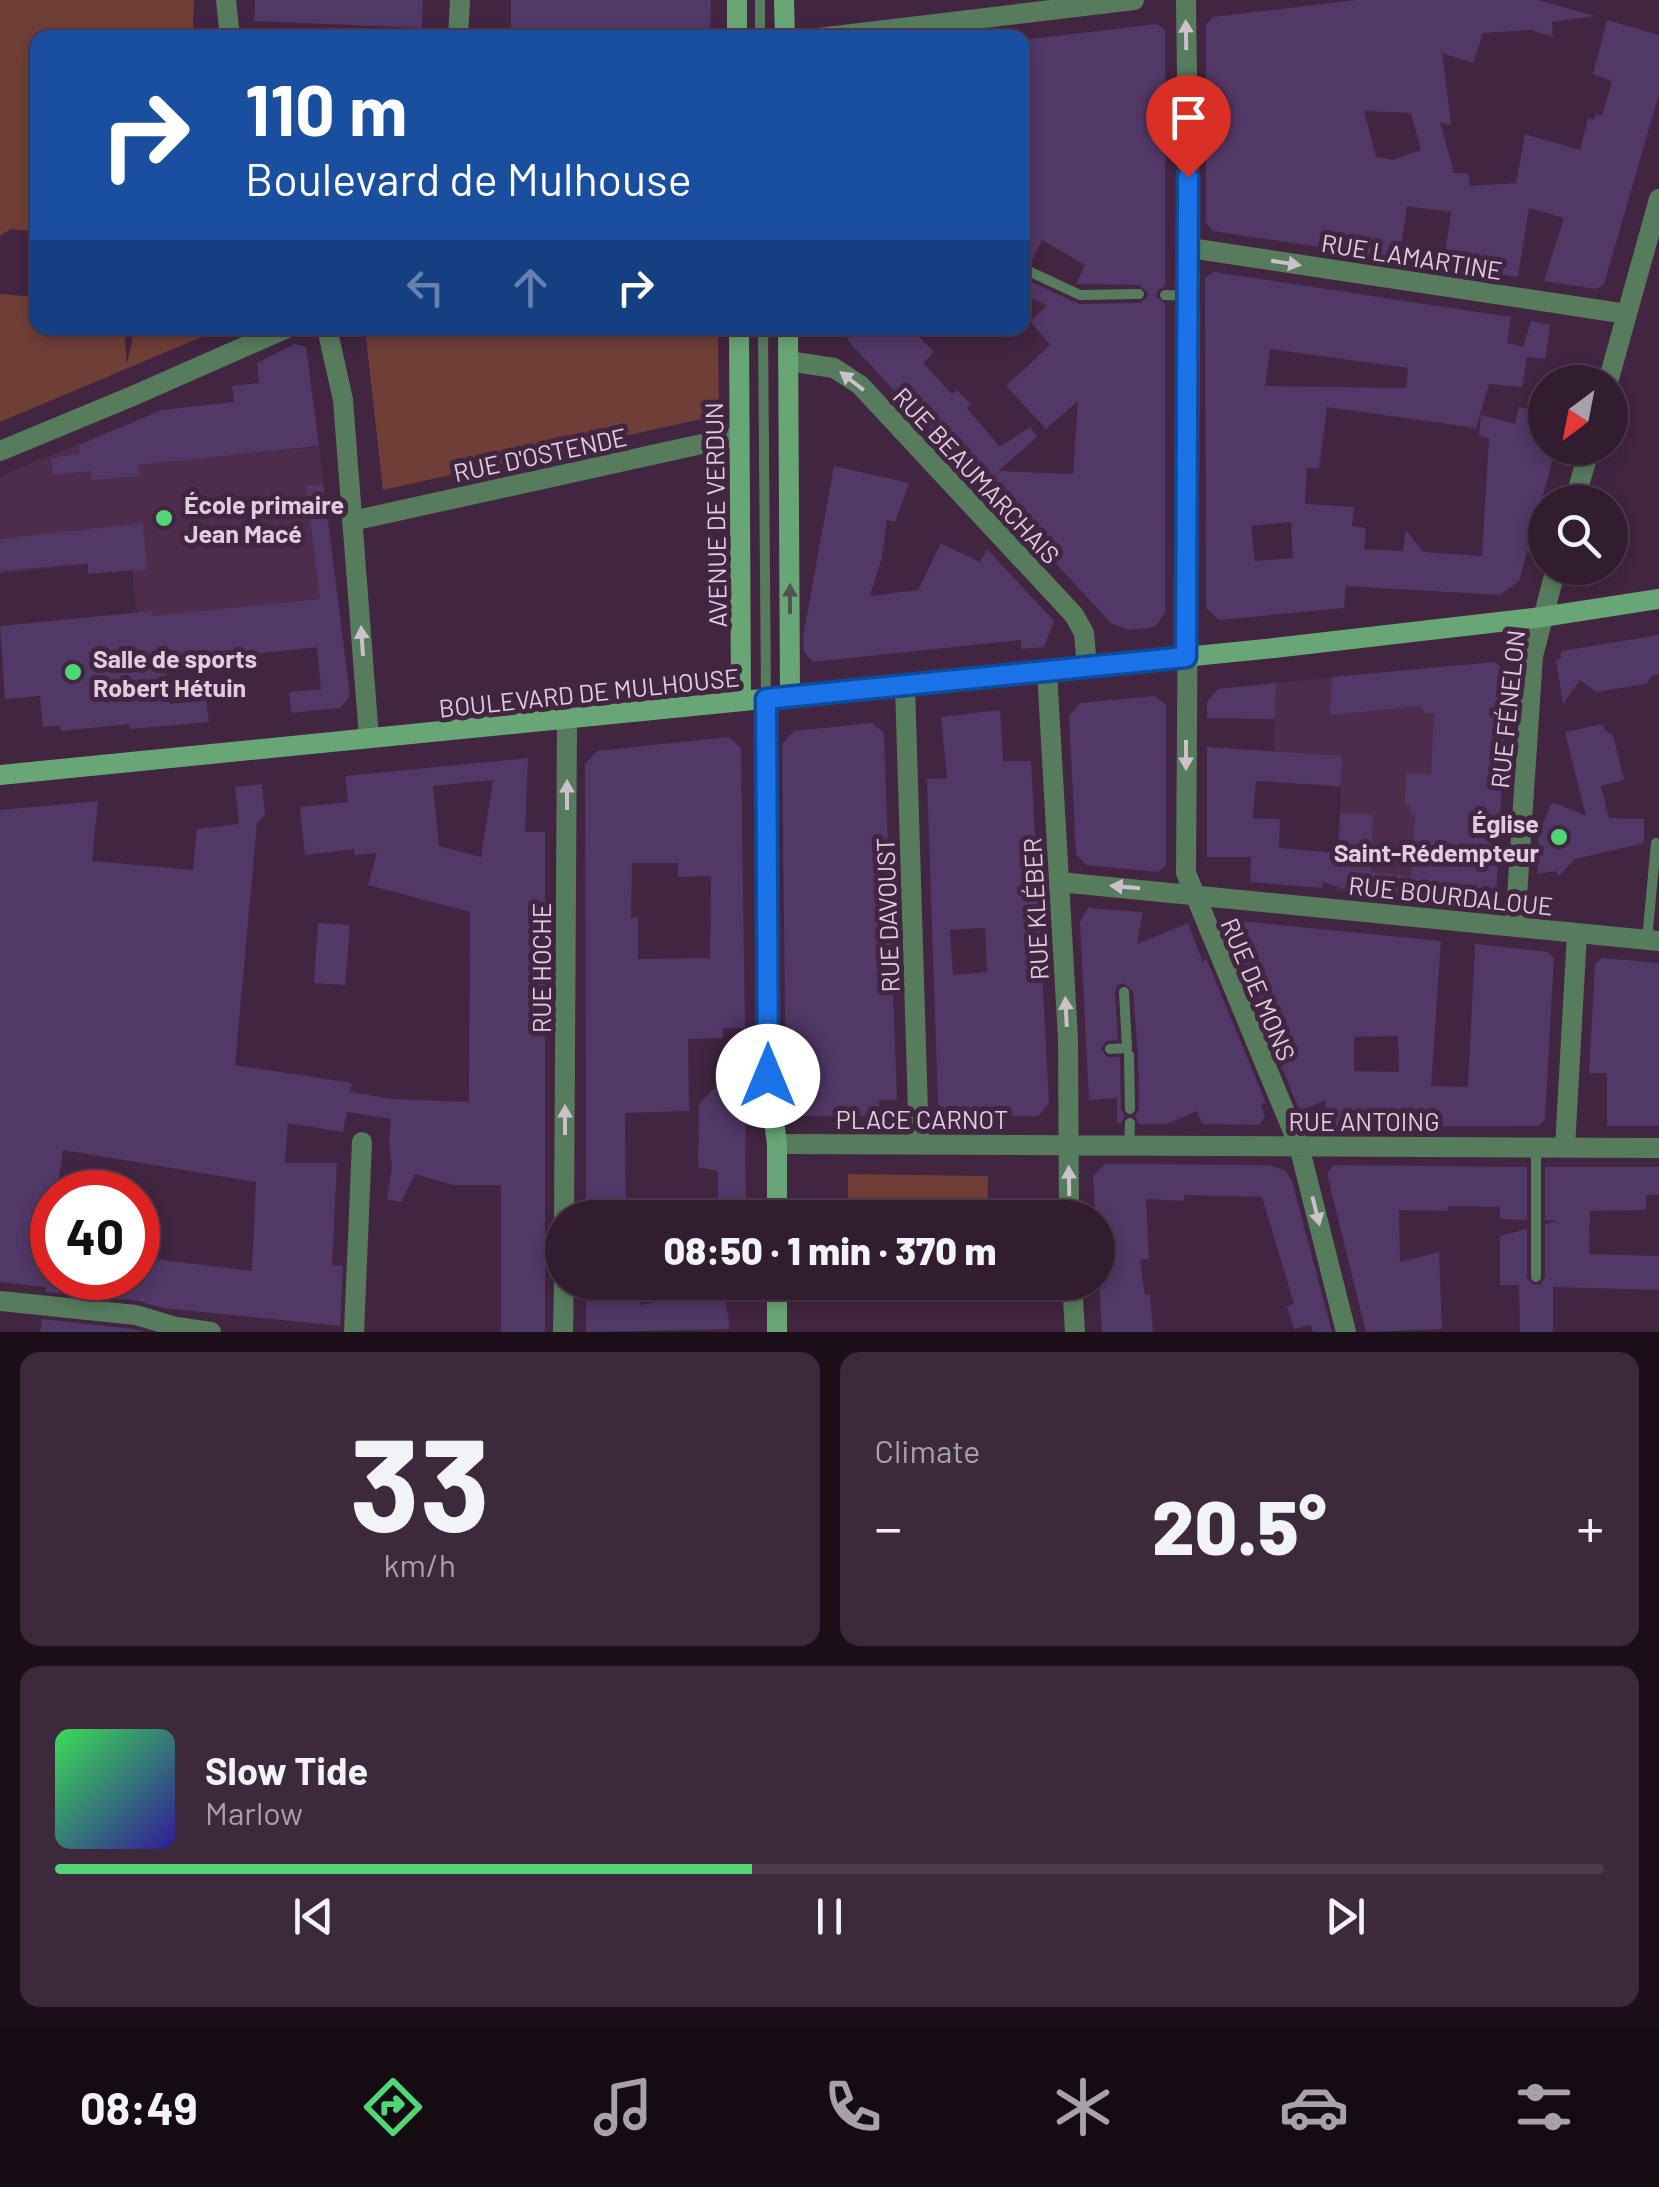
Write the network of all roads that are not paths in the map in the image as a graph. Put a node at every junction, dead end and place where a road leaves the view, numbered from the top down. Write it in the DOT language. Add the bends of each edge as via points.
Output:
graph roads {
  1 [pos="226,0"];
  2 [pos="460,0"];
  3 [pos="737,0"];
  4 [pos="760,0"];
  5 [pos="784,0"];
  6 [pos="1134,0"];
  7 [pos="1186,0"];
  8 [pos="229,30"];
  9 [pos="458,30"];
  10 [pos="736,30"];
  11 [pos="760,30"];
  12 [pos="785,30"];
  13 [pos="885,30"];
  14 [pos="1659,200"];
  15 [pos="1190,248"];
  16 [pos="1030,272"];
  17 [pos="1140,294"];
  18 [pos="1165,295"];
  19 [pos="1190,296"];
  20 [pos="1626,314"];
  21 [pos="271,335"];
  22 [pos="329,335"];
  23 [pos="738,335"];
  24 [pos="763,335"];
  25 [pos="788,335"];
  26 [pos="788,361"];
  27 [pos="1612,365"];
  28 [pos="738,436"];
  29 [pos="0,451"];
  30 [pos="352,521"];
  31 [pos="1551,585"];
  32 [pos="1659,599"];
  33 [pos="1542,617"];
  34 [pos="1186,657"];
  35 [pos="1087,667"];
  36 [pos="1047,671"];
  37 [pos="906,685"];
  38 [pos="790,696"];
  39 [pos="766,699"];
  40 [pos="740,701"];
  41 [pos="566,720"];
  42 [pos="369,738"];
  43 [pos="0,775"];
  44 [pos="1656,843"];
  45 [pos="1059,882"];
  46 [pos="1191,893"];
  47 [pos="1515,926"];
  48 [pos="1577,933"];
  49 [pos="1653,940"];
  50 [pos="1124,992"];
  51 [pos="1110,1049"];
  52 [pos="1129,1055"];
  53 [pos="1130,1109"];
  54 [pos="1130,1123"];
  55 [pos="362,1142"];
  56 [pos="777,1144"];
  57 [pos="919,1144"];
  58 [pos="1068,1144"];
  59 [pos="1128,1145"];
  60 [pos="1300,1146"];
  61 [pos="1536,1147"];
  62 [pos="1565,1148"];
  63 [pos="1659,1148"];
  64 [pos="564,1200"];
  65 [pos="777,1200"];
  66 [pos="1069,1200"];
  67 [pos="1536,1277"];
  68 [pos="564,1300"];
  69 [pos="777,1300"];
  70 [pos="1073,1300"];
  71 [pos="0,1301"];
  72 [pos="212,1332"];
  73 [pos="354,1332"];
  74 [pos="563,1332"];
  75 [pos="778,1332"];
  76 [pos="1075,1332"];
  77 [pos="1346,1332"];
  1 -- 8 [label="street"];
  2 -- 9 [label="street"];
  3 -- 10 [label="street"];
  4 -- 11 [label="lane"];
  5 -- 12 [label="street"];
  6 -- 13 [label="street"];
  15 -- 7 [label="street, RUE DE MONS, one-way"];
  14 -- 20 [label="street"];
  15 -- 19 [label="street, RUE DE MONS"];
  15 -- 20 [label="street, RUE LAMARTINE, one-way"];
  16 -- 17 [label="lane" via="1080,295"];
  18 -- 19 [label="lane"];
  19 -- 34 [label="street, RUE DE MONS"];
  20 -- 27 [label="street"];
  21 -- 29 [label="street"];
  22 -- 30 [label="street" via="344,400"];
  23 -- 28 [label="street, AVENUE DE VERDUN"];
  24 -- 39 [label="lane"];
  25 -- 26 [label="street"];
  35 -- 26 [label="street, RUE BEAUMARCHAIS, one-way" via="1084,633 1074,616 860,385 834,368"];
  38 -- 26 [label="street, one-way"];
  28 -- 30 [label="street, RUE D'OSTENDE"];
  28 -- 40 [label="street, AVENUE DE VERDUN"];
  42 -- 30 [label="street, one-way"];
  31 -- 33 [label="street, RUE FÉNELON"];
  32 -- 33 [label="street, BOULEVARD DE MULHOUSE"];
  33 -- 34 [label="street, BOULEVARD DE MULHOUSE"];
  33 -- 47 [label="street, RUE FÉNELON" via="1533,656"];
  34 -- 35 [label="street, BOULEVARD DE MULHOUSE"];
  34 -- 46 [label="street, RUE DE MONS, one-way" via="1185,858"];
  35 -- 36 [label="street, BOULEVARD DE MULHOUSE"];
  36 -- 37 [label="street, BOULEVARD DE MULHOUSE"];
  36 -- 45 [label="street, RUE KLÉBER"];
  37 -- 38 [label="street, BOULEVARD DE MULHOUSE"];
  37 -- 57 [label="street, RUE DAVOUST"];
  38 -- 39 [label="street, BOULEVARD DE MULHOUSE"];
  39 -- 40 [label="street, BOULEVARD DE MULHOUSE"];
  39 -- 56 [label="street" via="768,1076"];
  40 -- 41 [label="street, BOULEVARD DE MULHOUSE"];
  41 -- 42 [label="street, BOULEVARD DE MULHOUSE"];
  64 -- 41 [label="street, RUE HOCHE, one-way"];
  42 -- 43 [label="street, BOULEVARD DE MULHOUSE"];
  44 -- 49 [label="lane"];
  46 -- 45 [label="street, RUE BOURDALOUE, one-way"];
  58 -- 45 [label="street, RUE KLÉBER, one-way" via="1077,1050"];
  46 -- 47 [label="street, RUE BOURDALOUE"];
  46 -- 60 [label="street, RUE DE MONS"];
  47 -- 48 [label="street, RUE BOURDALOUE"];
  48 -- 49 [label="street, RUE BOURDALOUE"];
  48 -- 62 [label="street"];
  50 -- 51 [label="lane" via="1127,1048"];
  52 -- 53 [label="lane"];
  54 -- 59 [label="lane"];
  55 -- 73 [label="street"];
  56 -- 57 [label="street, PLACE CARNOT"];
  56 -- 65 [label="street"];
  57 -- 58 [label="street, PLACE CARNOT"];
  58 -- 59 [label="street, RUE ANTOING"];
  66 -- 58 [label="street, one-way"];
  59 -- 60 [label="street, RUE ANTOING"];
  60 -- 61 [label="street, RUE ANTOING"];
  60 -- 77 [label="street, RUE DE MONS, one-way"];
  61 -- 62 [label="street, RUE ANTOING"];
  61 -- 67 [label="lane"];
  62 -- 63 [label="street, RUE ANTOING"];
  68 -- 74 [label="street"];
  69 -- 75 [label="street"];
  70 -- 76 [label="street"];
  71 -- 72 [label="street" via="136,1315"];
}
